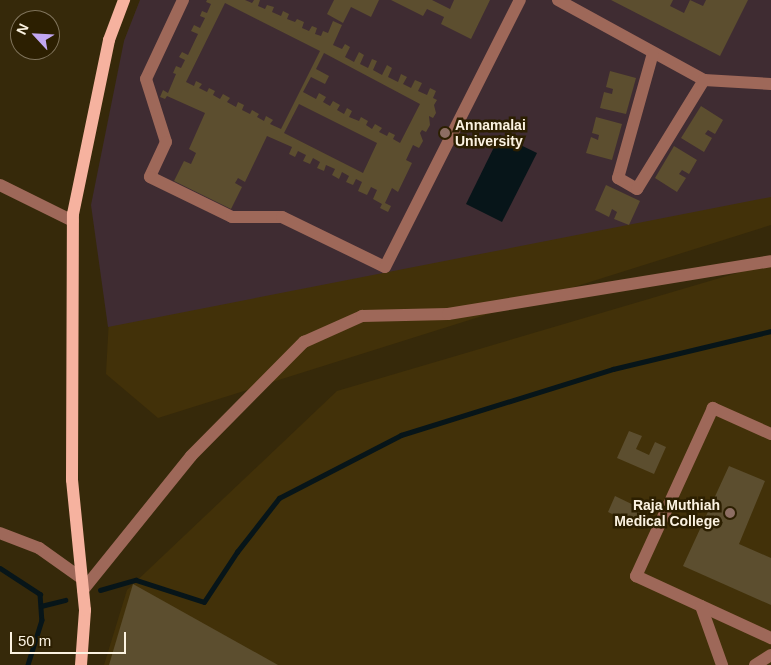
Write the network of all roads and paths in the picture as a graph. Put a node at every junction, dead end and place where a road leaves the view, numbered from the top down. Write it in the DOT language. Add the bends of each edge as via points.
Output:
graph roads {
  1 [pos="124,0"];
  2 [pos="183,0"];
  3 [pos="520,0"];
  4 [pos="559,0"];
  5 [pos="653,54"];
  6 [pos="704,80"];
  7 [pos="771,84"];
  8 [pos="0,185"];
  9 [pos="73,221"];
  10 [pos="771,261"];
  11 [pos="771,434"];
  12 [pos="0,533"];
  13 [pos="82,584"];
  14 [pos="700,606"];
  15 [pos="771,638"];
  16 [pos="771,655"];
  17 [pos="81,665"];
  18 [pos="722,665"];
  19 [pos="755,665"];
  1 -- 9 [label="main road" via="109,40"];
  2 -- 3 [label="street" via="146,79 166,142 150,177 232,217 282,217 385,267"];
  4 -- 5 [label="street"];
  5 -- 6 [label="street"];
  5 -- 6 [label="street" via="618,178 638,189"];
  6 -- 7 [label="street"];
  8 -- 9 [label="street"];
  9 -- 13 [label="main road" via="72,480"];
  10 -- 13 [label="street" via="448,314 362,316 304,342 191,456"];
  11 -- 14 [label="street" via="713,408 636,576"];
  12 -- 13 [label="street" via="39,548"];
  13 -- 17 [label="main road" via="85,610"];
  14 -- 15 [label="street"];
  14 -- 18 [label="street"];
  16 -- 19 [label="street"];
}
